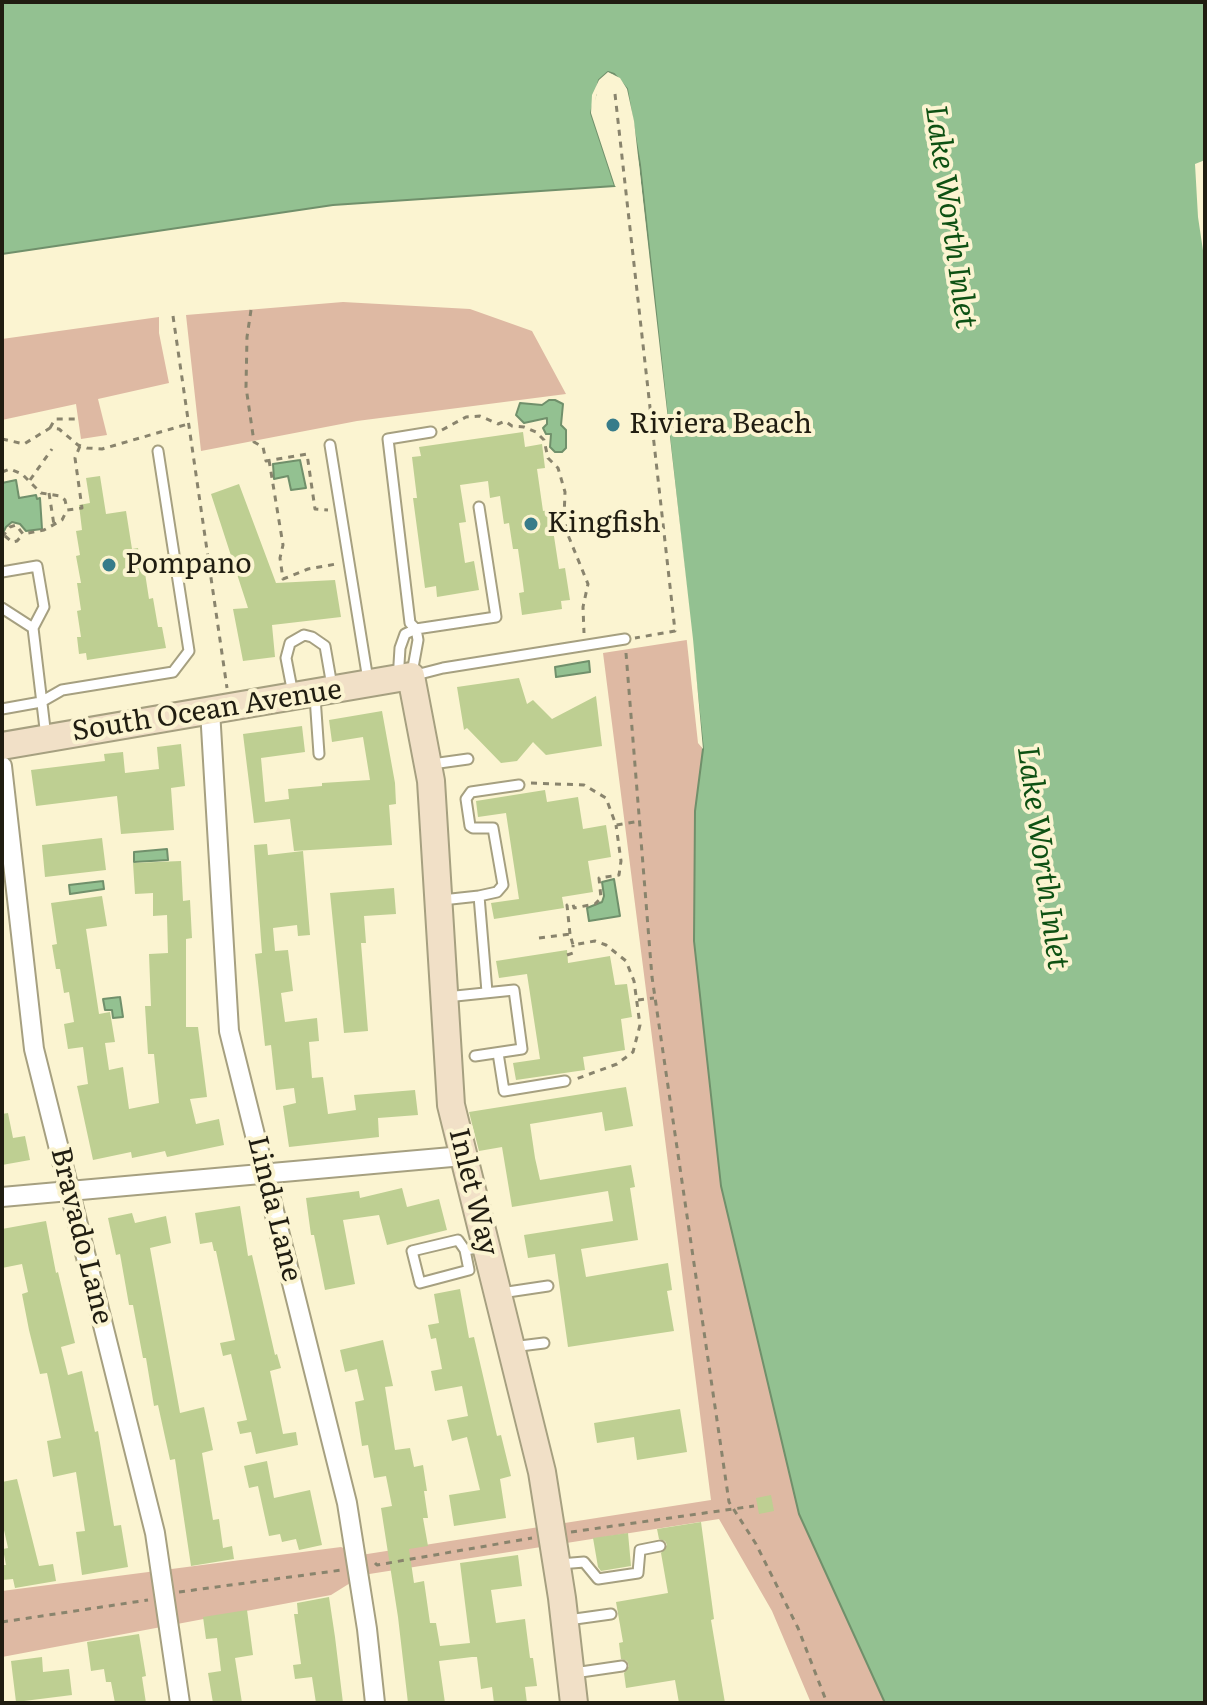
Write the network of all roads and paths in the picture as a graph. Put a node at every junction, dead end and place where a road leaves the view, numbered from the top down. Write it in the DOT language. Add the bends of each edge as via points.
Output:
graph roads {
  1 [pos="615,94"];
  2 [pos="251,310"];
  3 [pos="173,316"];
  4 [pos="78,419"];
  5 [pos="188,424"];
  6 [pos="50,428"];
  7 [pos="431,432"];
  8 [pos="2,439"];
  9 [pos="330,445"];
  10 [pos="80,446"];
  11 [pos="52,449"];
  12 [pos="158,451"];
  13 [pos="269,460"];
  14 [pos="2,472"];
  15 [pos="30,480"];
  16 [pos="49,493"];
  17 [pos="479,507"];
  18 [pos="67,510"];
  19 [pos="320,511"];
  20 [pos="54,525"];
  21 [pos="23,534"];
  22 [pos="3,537"];
  23 [pos="330,565"];
  24 [pos="2,572"];
  25 [pos="2,608"];
  26 [pos="33,628"];
  27 [pos="416,629"];
  28 [pos="584,633"];
  29 [pos="625,639"];
  30 [pos="411,676"];
  31 [pos="369,683"];
  32 [pos="314,694"];
  33 [pos="219,701"];
  34 [pos="41,702"];
  35 [pos="2,709"];
  36 [pos="46,737"];
  37 [pos="2,746"];
  38 [pos="319,754"];
  39 [pos="468,759"];
  40 [pos="429,765"];
  41 [pos="2,766"];
  42 [pos="519,785"];
  43 [pos="640,821"];
  44 [pos="616,825"];
  45 [pos="479,896"];
  46 [pos="438,900"];
  47 [pos="570,934"];
  48 [pos="539,938"];
  49 [pos="573,945"];
  50 [pos="567,955"];
  51 [pos="487,992"];
  52 [pos="444,998"];
  53 [pos="655,998"];
  54 [pos="638,1000"];
  55 [pos="498,1053"];
  56 [pos="475,1056"];
  57 [pos="565,1081"];
  58 [pos="463,1156"];
  59 [pos="265,1174"];
  60 [pos="70,1191"];
  61 [pos="2,1197"];
  62 [pos="476,1248"];
  63 [pos="548,1286"];
  64 [pos="498,1294"];
  65 [pos="544,1343"];
  66 [pos="511,1347"];
  67 [pos="754,1506"];
  68 [pos="733,1509"];
  69 [pos="660,1546"];
  70 [pos="557,1564"];
  71 [pos="611,1614"];
  72 [pos="565,1621"];
  73 [pos="622,1666"];
  74 [pos="571,1674"];
  75 [pos="180,1703"];
  76 [pos="375,1703"];
  77 [pos="574,1703"];
  78 [pos="827,1703"];
  1 -- 29 [label="path" via="675,631"];
  2 -- 13 [label="path" via="246,387 254,442"];
  3 -- 5 [label="path"];
  4 -- 6 [label="path" via="55,419"];
  5 -- 10 [label="path" via="102,449"];
  5 -- 33 [label="path"];
  6 -- 8 [label="path" via="24,444"];
  6 -- 10 [label="path"];
  7 -- 27 [label="lane" via="388,439 410,623"];
  7 -- 28 [label="path" via="480,416 524,427 544,440 565,492 564,519 572,551 588,584"];
  9 -- 31 [label="lane"];
  10 -- 18 [label="path" via="75,458 82,508"];
  11 -- 15 [label="path"];
  12 -- 34 [label="lane" via="189,651 173,672 62,690"];
  13 -- 19 [label="path" via="307,454 315,509"];
  13 -- 23 [label="path" via="283,579"];
  14 -- 15 [label="path" via="14,470"];
  15 -- 16 [label="path" via="41,493"];
  16 -- 18 [label="path" via="65,500"];
  16 -- 20 [label="path"];
  17 -- 27 [label="lane" via="496,617"];
  18 -- 20 [label="path"];
  20 -- 21 [label="path"];
  21 -- 22 [label="path" via="12,542"];
  21 -- 22 [label="path" via="16,525"];
  24 -- 26 [label="lane" via="37,566 44,607"];
  25 -- 26 [label="lane"];
  26 -- 34 [label="lane"];
  27 -- 30 [label="lane"];
  27 -- 30 [label="lane" via="405,634 400,648 399,667"];
  29 -- 30 [label="lane"];
  29 -- 43 [label="path"];
  30 -- 31 [label="street, South Ocean Avenue"];
  30 -- 40 [label="street, Inlet Way"];
  31 -- 32 [label="street, South Ocean Avenue"];
  32 -- 32 [label="lane" via="325,646 304,635 290,643 286,658"];
  32 -- 33 [label="street, South Ocean Avenue"];
  32 -- 38 [label="lane"];
  33 -- 36 [label="street, South Ocean Avenue"];
  33 -- 59 [label="street, Linda Lane" via="229,1031"];
  34 -- 35 [label="lane"];
  34 -- 36 [label="lane"];
  36 -- 37 [label="street, South Ocean Avenue"];
  39 -- 40 [label="lane"];
  40 -- 46 [label="street, Inlet Way"];
  41 -- 60 [label="street, Bravado Lane" via="34,1049"];
  42 -- 44 [label="path" via="592,788 606,798"];
  42 -- 45 [label="lane" via="468,794 470,826 493,828 503,885"];
  43 -- 44 [label="path"];
  43 -- 53 [label="path"];
  44 -- 47 [label="path" via="619,875 599,878 597,903 567,905"];
  45 -- 46 [label="lane"];
  45 -- 51 [label="lane"];
  46 -- 52 [label="street, Inlet Way"];
  47 -- 48 [label="path"];
  47 -- 49 [label="path"];
  49 -- 50 [label="path" via="573,953"];
  49 -- 54 [label="path" via="595,941 616,950 626,961"];
  51 -- 52 [label="lane"];
  51 -- 55 [label="lane" via="510,989 516,994 524,1046"];
  52 -- 58 [label="street, Inlet Way" via="451,1105"];
  53 -- 54 [label="path"];
  53 -- 68 [label="path"];
  54 -- 57 [label="path" via="640,1025 633,1052 591,1076"];
  55 -- 56 [label="lane"];
  55 -- 57 [label="lane" via="504,1091"];
  58 -- 59 [label="street"];
  58 -- 62 [label="street, Inlet Way"];
  59 -- 60 [label="street"];
  59 -- 76 [label="street, Linda Lane" via="347,1503"];
  60 -- 61 [label="street"];
  60 -- 75 [label="street, Bravado Lane" via="155,1533"];
  62 -- 62 [label="lane" via="458,1240 412,1251 420,1283 469,1270"];
  62 -- 64 [label="street, Inlet Way"];
  63 -- 64 [label="lane"];
  64 -- 66 [label="street, Inlet Way"];
  65 -- 66 [label="lane"];
  66 -- 70 [label="street, Inlet Way" via="542,1472"];
  67 -- 68 [label="path"];
  68 -- 78 [label="path" via="798,1628"];
  69 -- 70 [label="lane" via="640,1550 638,1573 598,1579 584,1562"];
  70 -- 72 [label="street, Inlet Way"];
  71 -- 72 [label="lane"];
  72 -- 74 [label="street, Inlet Way"];
  73 -- 74 [label="lane"];
  74 -- 77 [label="street, Inlet Way"];
}
